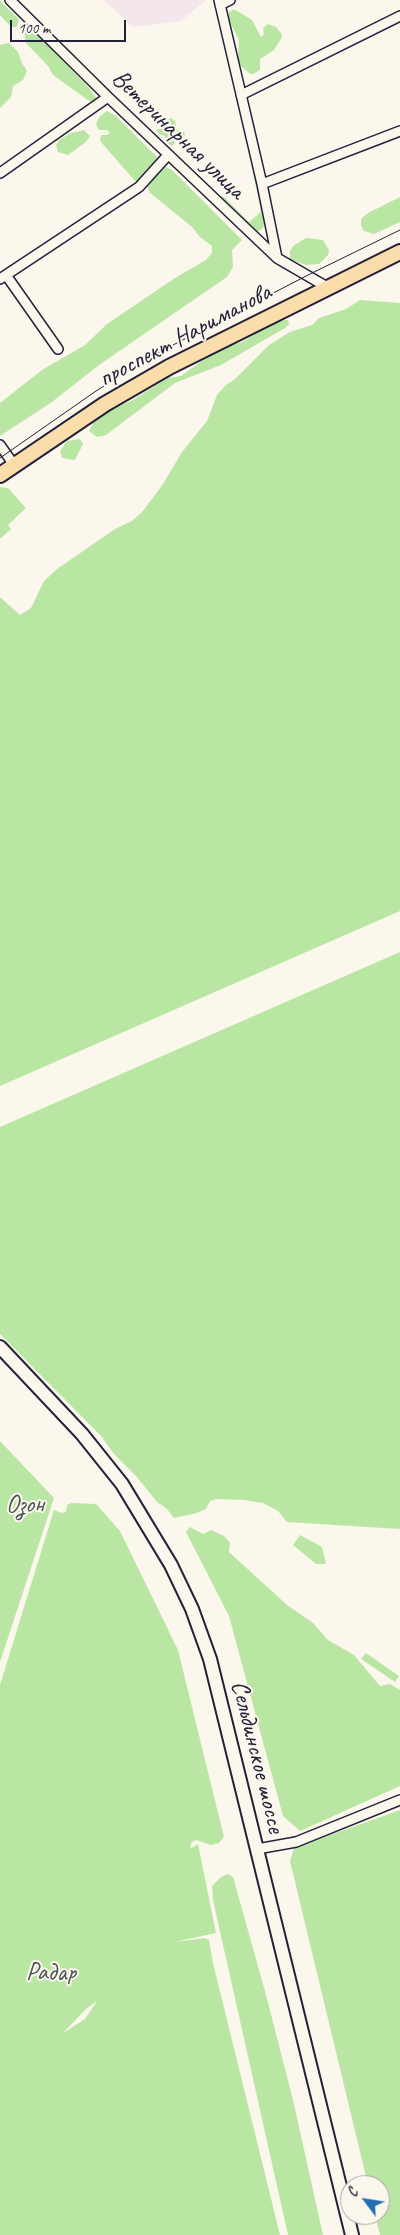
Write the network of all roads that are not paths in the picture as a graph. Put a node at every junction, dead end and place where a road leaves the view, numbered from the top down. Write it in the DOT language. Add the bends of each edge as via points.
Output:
graph roads {
  1 [pos="10,0"];
  2 [pos="230,0"];
  3 [pos="220,2"];
  4 [pos="400,16"];
  5 [pos="241,95"];
  6 [pos="108,98"];
  7 [pos="400,131"];
  8 [pos="168,155"];
  9 [pos="0,173"];
  10 [pos="262,184"];
  11 [pos="400,252"];
  12 [pos="277,258"];
  13 [pos="3,277"];
  14 [pos="327,287"];
  15 [pos="58,349"];
  16 [pos="0,445"];
  17 [pos="14,465"];
  18 [pos="0,475"];
  19 [pos="0,1347"];
  20 [pos="400,1800"];
  21 [pos="257,1849"];
  22 [pos="352,2235"];
  1 -- 6 [label="street, Ветеринарная улица"];
  2 -- 3 [label="street"];
  3 -- 5 [label="street"];
  4 -- 5 [label="street"];
  5 -- 10 [label="street"];
  6 -- 8 [label="street, Ветеринарная улица"];
  6 -- 9 [label="street"];
  7 -- 10 [label="street"];
  8 -- 12 [label="street, Ветеринарная улица"];
  8 -- 13 [label="street" via="139,186"];
  10 -- 12 [label="street"];
  11 -- 14 [label="main road, проспект Нариманова"];
  12 -- 14 [label="street, Ветеринарная улица"];
  13 -- 15 [label="street"];
  14 -- 17 [label="main road, проспект Нариманова" via="169,367 110,401"];
  16 -- 17 [label="street"];
  17 -- 18 [label="main road, проспект Нариманова"];
  19 -- 21 [label="main road, Сельдинское шоссе" via="82,1434 122,1484 171,1565 192,1609 210,1659"];
  20 -- 21 [label="street" via="296,1842"];
  21 -- 22 [label="main road, Сельдинское шоссе"];
}
